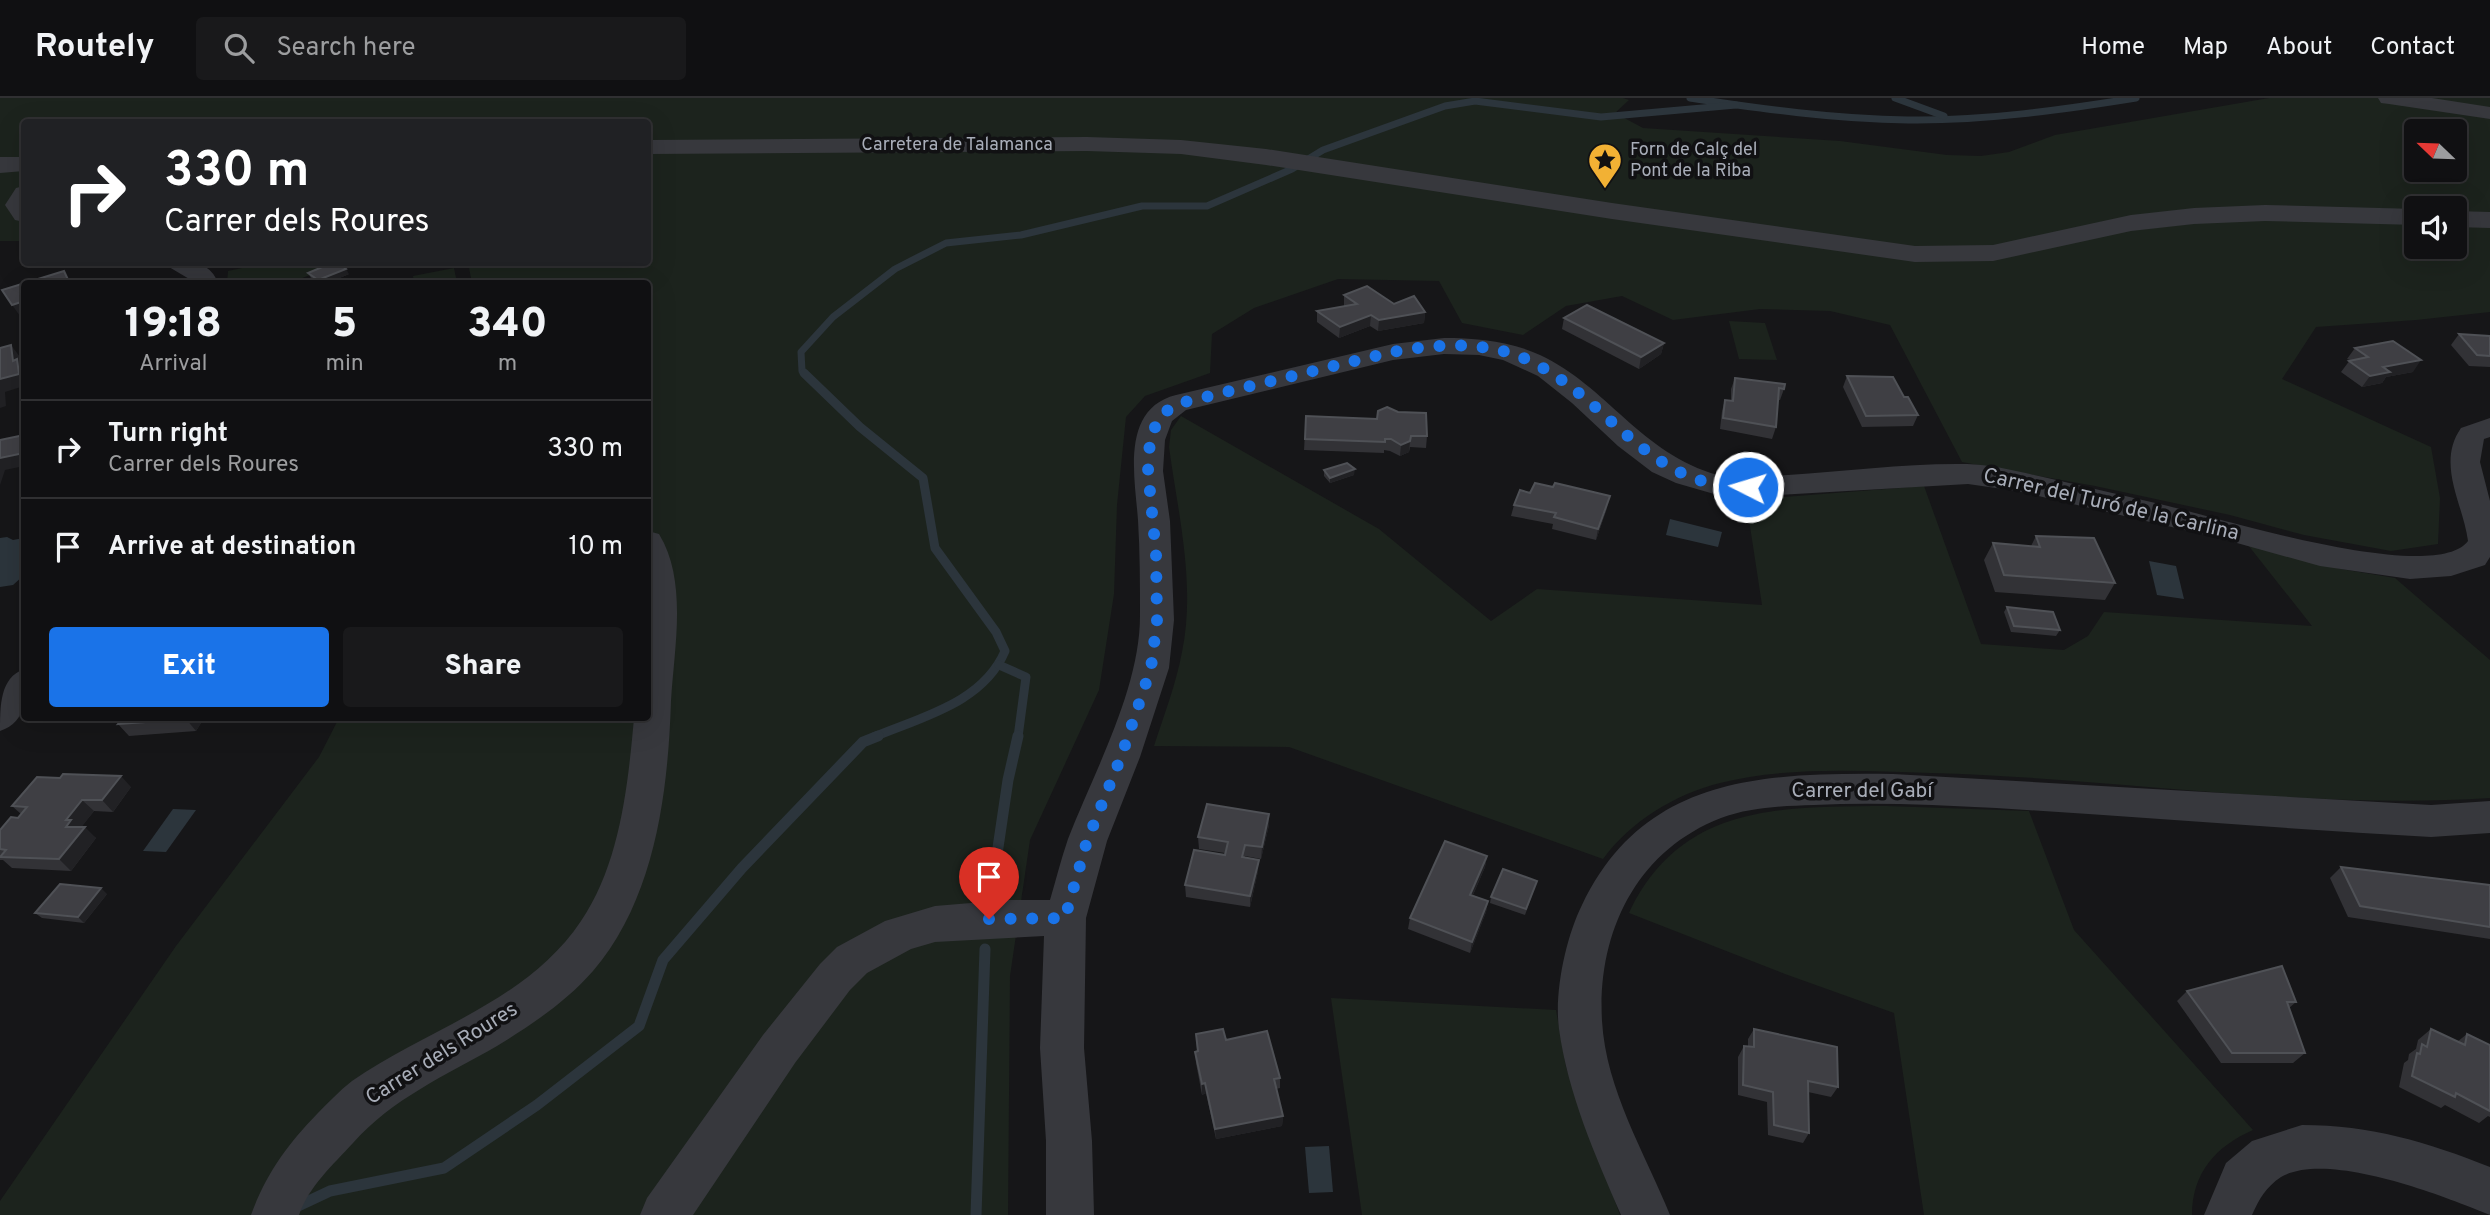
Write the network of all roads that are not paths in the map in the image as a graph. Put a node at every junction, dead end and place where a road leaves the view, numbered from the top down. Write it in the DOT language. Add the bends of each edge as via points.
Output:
graph roads {
  1 [pos="2389,98"];
  2 [pos="2490,113"];
  3 [pos="651,147"];
  4 [pos="21,164"];
  5 [pos="0,166"];
  6 [pos="2404,217"];
  7 [pos="2467,219"];
  8 [pos="2490,220"];
  9 [pos="185,266"];
  10 [pos="204,280"];
  11 [pos="2490,427"];
  12 [pos="651,548"];
  13 [pos="21,686"];
  14 [pos="0,718"];
  15 [pos="651,719"];
  16 [pos="651,721"];
  17 [pos="2490,817"];
  18 [pos="1065,918"];
  19 [pos="2490,1191"];
  20 [pos="275,1215"];
  21 [pos="664,1215"];
  22 [pos="1070,1215"];
  23 [pos="1646,1215"];
  24 [pos="2228,1215"];
  1 -- 2 [label="street"];
  3 -- 6 [label="street, Carretera de Talamanca" via="1133,145 1207,149 1915,254 1993,253 2131,223 2194,216"];
  4 -- 5 [label="street"];
  7 -- 8 [label="street"];
  9 -- 10 [label="street"];
  11 -- 18 [label="street, Carrer del Turó de la Carlina" via="2471,434 2463,452 2465,476 2483,524 2484,542 2473,557 2451,565 2410,568 2320,555 2085,496 1968,474 1728,488 1663,465 1560,378 1528,360 1475,347 1427,346 1392,352 1176,404 1159,417 1150,440 1157,620 1151,668 1087,841"];
  12 -- 15 [label="street, Carrer dels Roures" via="659,578"];
  13 -- 14 [label="street"];
  16 -- 20 [label="street, Carrer dels Roures" via="637,834 624,877 596,935 554,982 499,1021 364,1099 301,1164"];
  17 -- 23 [label="street, Carrer del Gabí" via="2418,821 1846,788 1740,797 1695,814 1656,835 1625,864 1600,905 1584,959 1580,1026 1616,1149"];
  18 -- 21 [label="street" via="935,924 900,934 852,960 779,1049"];
  18 -- 22 [label="street, Carrer del Turó de la Carlina" via="1062,1048"];
  19 -- 24 [label="street" via="2396,1156 2348,1148 2302,1148 2264,1159 2242,1177"];
}
